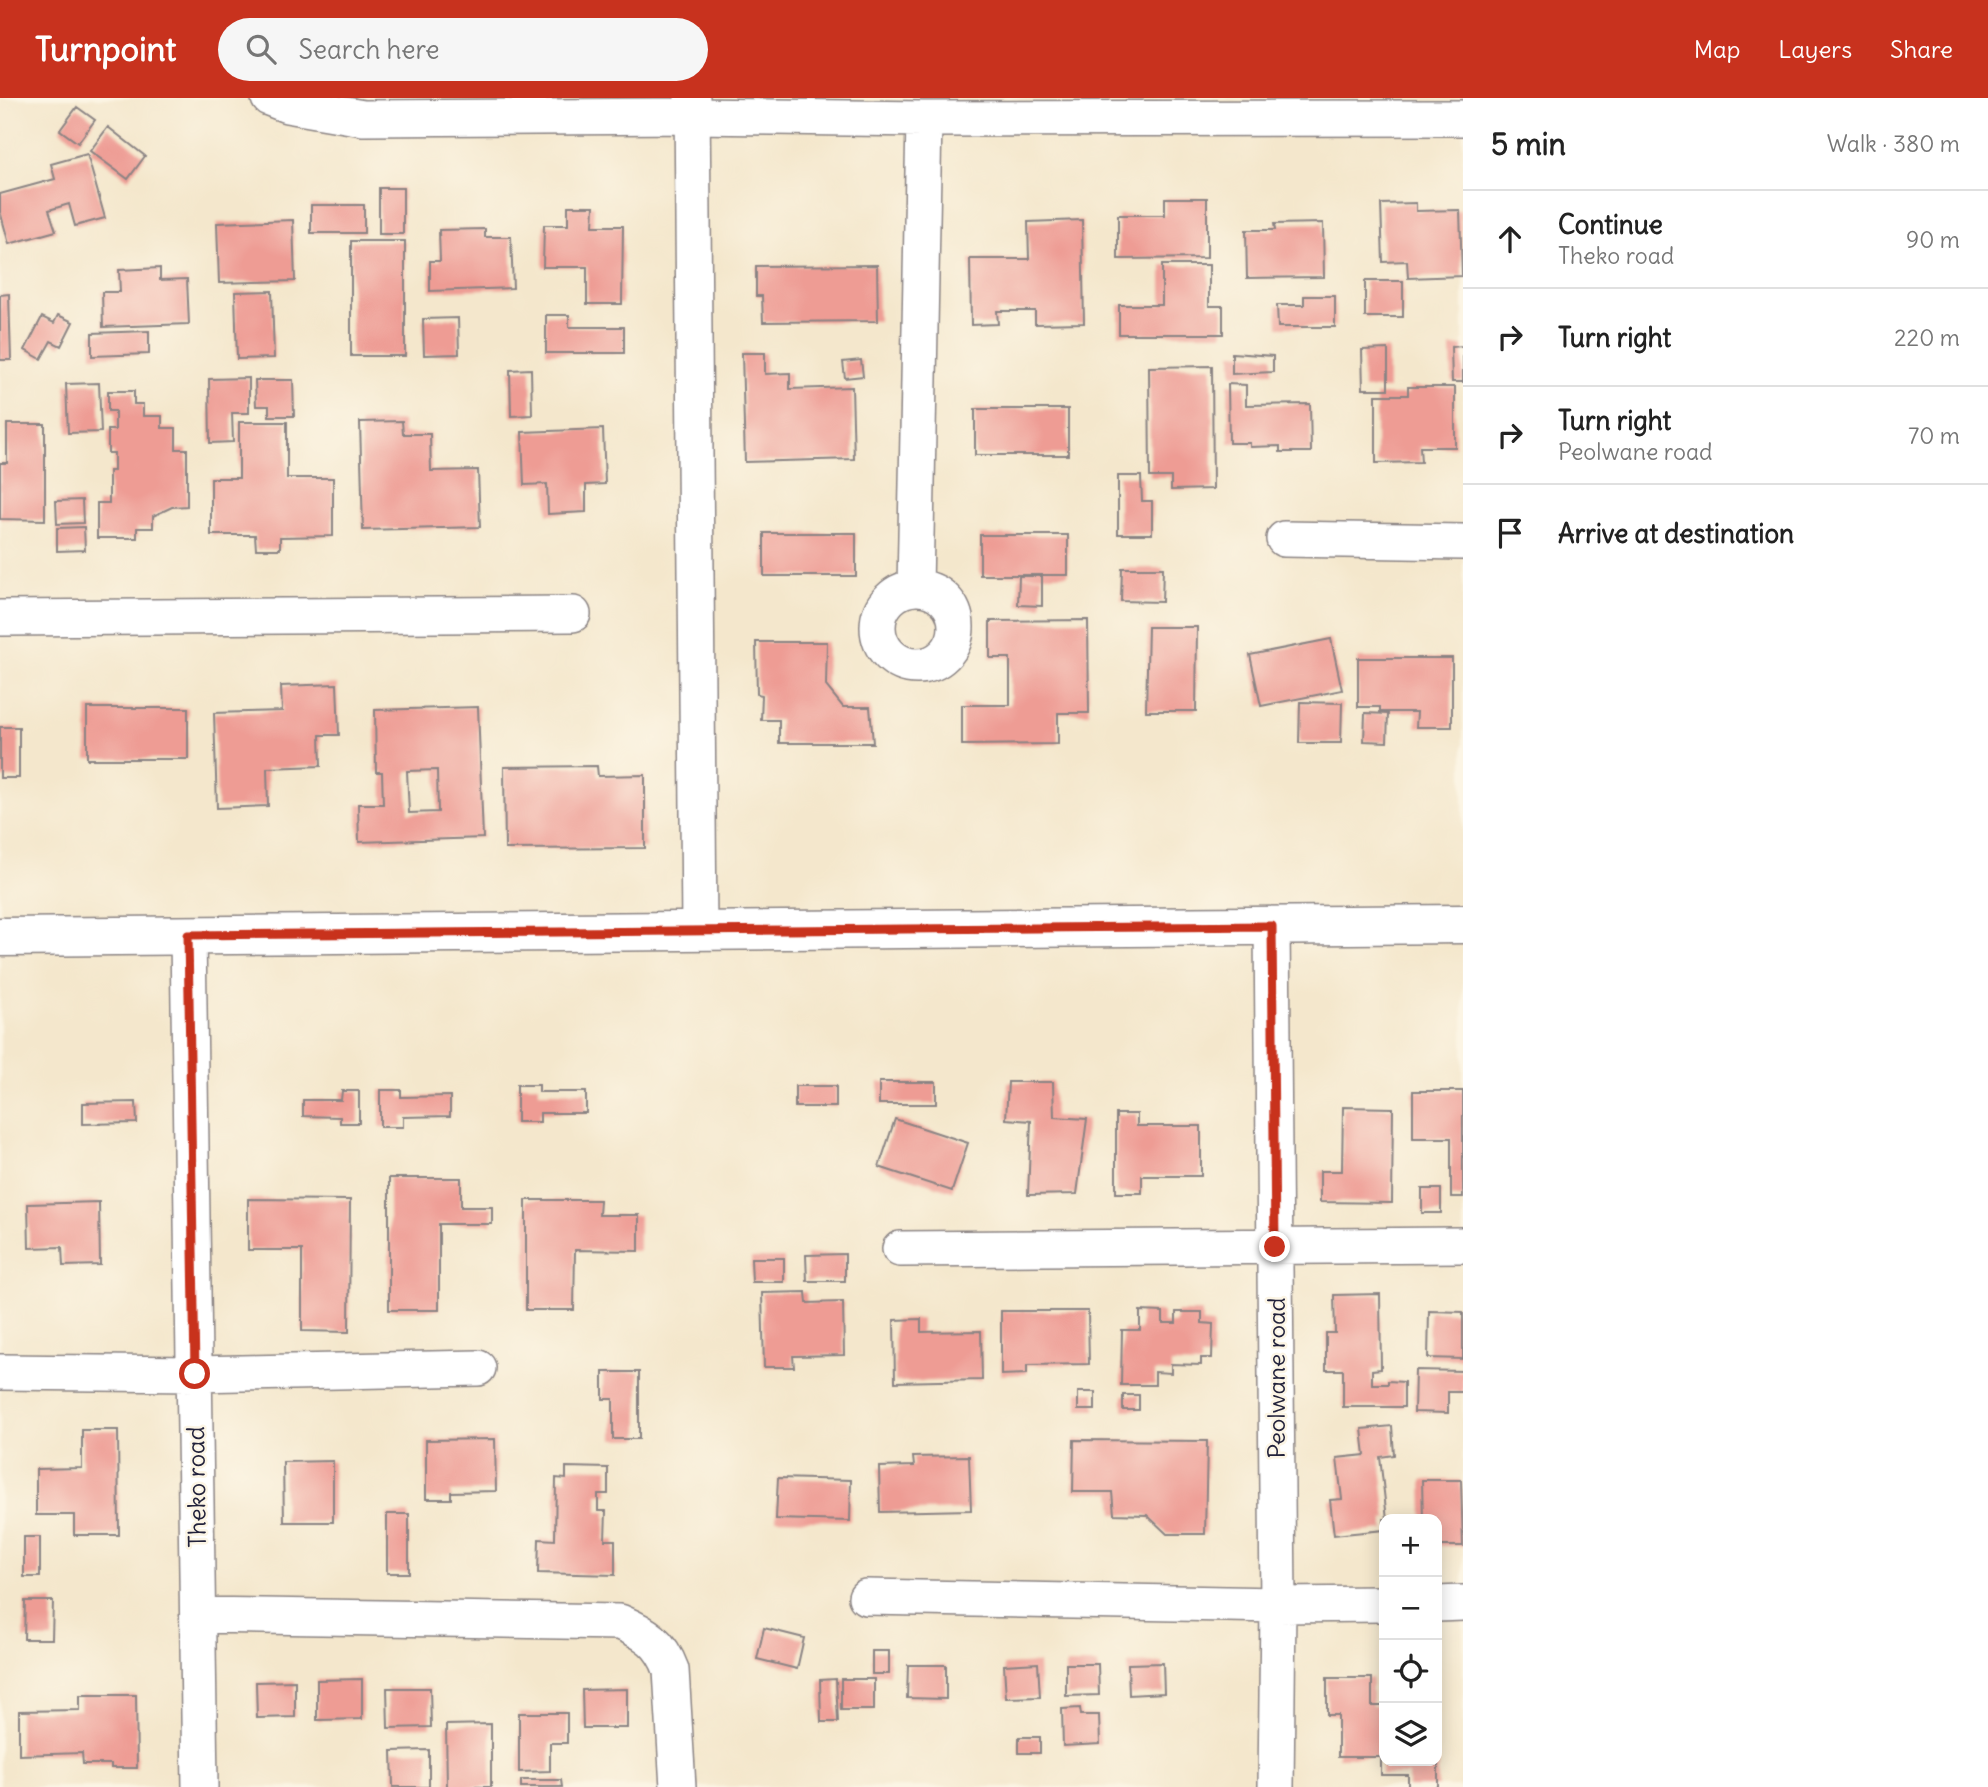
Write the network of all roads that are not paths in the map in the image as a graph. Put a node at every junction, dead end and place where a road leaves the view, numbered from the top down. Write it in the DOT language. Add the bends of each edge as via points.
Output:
graph roads {
  1 [pos="269,98"];
  2 [pos="692,107"];
  3 [pos="1463,118"];
  4 [pos="924,119"];
  5 [pos="1284,539"];
  6 [pos="1463,542"];
  7 [pos="915,588"];
  8 [pos="573,614"];
  9 [pos="0,618"];
  10 [pos="1463,924"];
  11 [pos="1272,926"];
  12 [pos="699,931"];
  13 [pos="188,935"];
  14 [pos="0,937"];
  15 [pos="1463,1245"];
  16 [pos="1275,1247"];
  17 [pos="900,1249"];
  18 [pos="478,1368"];
  19 [pos="0,1372"];
  20 [pos="195,1374"];
  21 [pos="866,1597"];
  22 [pos="1463,1603"];
  23 [pos="1379,1604"];
  24 [pos="1442,1604"];
  25 [pos="1278,1605"];
  26 [pos="198,1615"];
  27 [pos="200,1787"];
  28 [pos="678,1787"];
  29 [pos="1276,1787"];
  1 -- 2 [label="street" via="363,118"];
  2 -- 4 [label="street"];
  2 -- 12 [label="street"];
  3 -- 4 [label="street"];
  4 -- 7 [label="street"];
  5 -- 6 [label="street"];
  8 -- 9 [label="street"];
  10 -- 11 [label="street"];
  11 -- 12 [label="street"];
  11 -- 16 [label="street, Peolwane road"];
  12 -- 13 [label="street"];
  13 -- 14 [label="street"];
  13 -- 20 [label="street, Theko road"];
  15 -- 16 [label="street"];
  16 -- 17 [label="street"];
  16 -- 25 [label="street, Peolwane road"];
  18 -- 20 [label="street"];
  19 -- 20 [label="street"];
  20 -- 26 [label="street, Theko road"];
  21 -- 25 [label="street"];
  22 -- 24 [label="street"];
  23 -- 25 [label="street"];
  25 -- 29 [label="street, Peolwane road"];
  26 -- 27 [label="street, Theko road"];
  26 -- 28 [label="street" via="620,1622 640,1630 665,1652 671,1670"];
}
